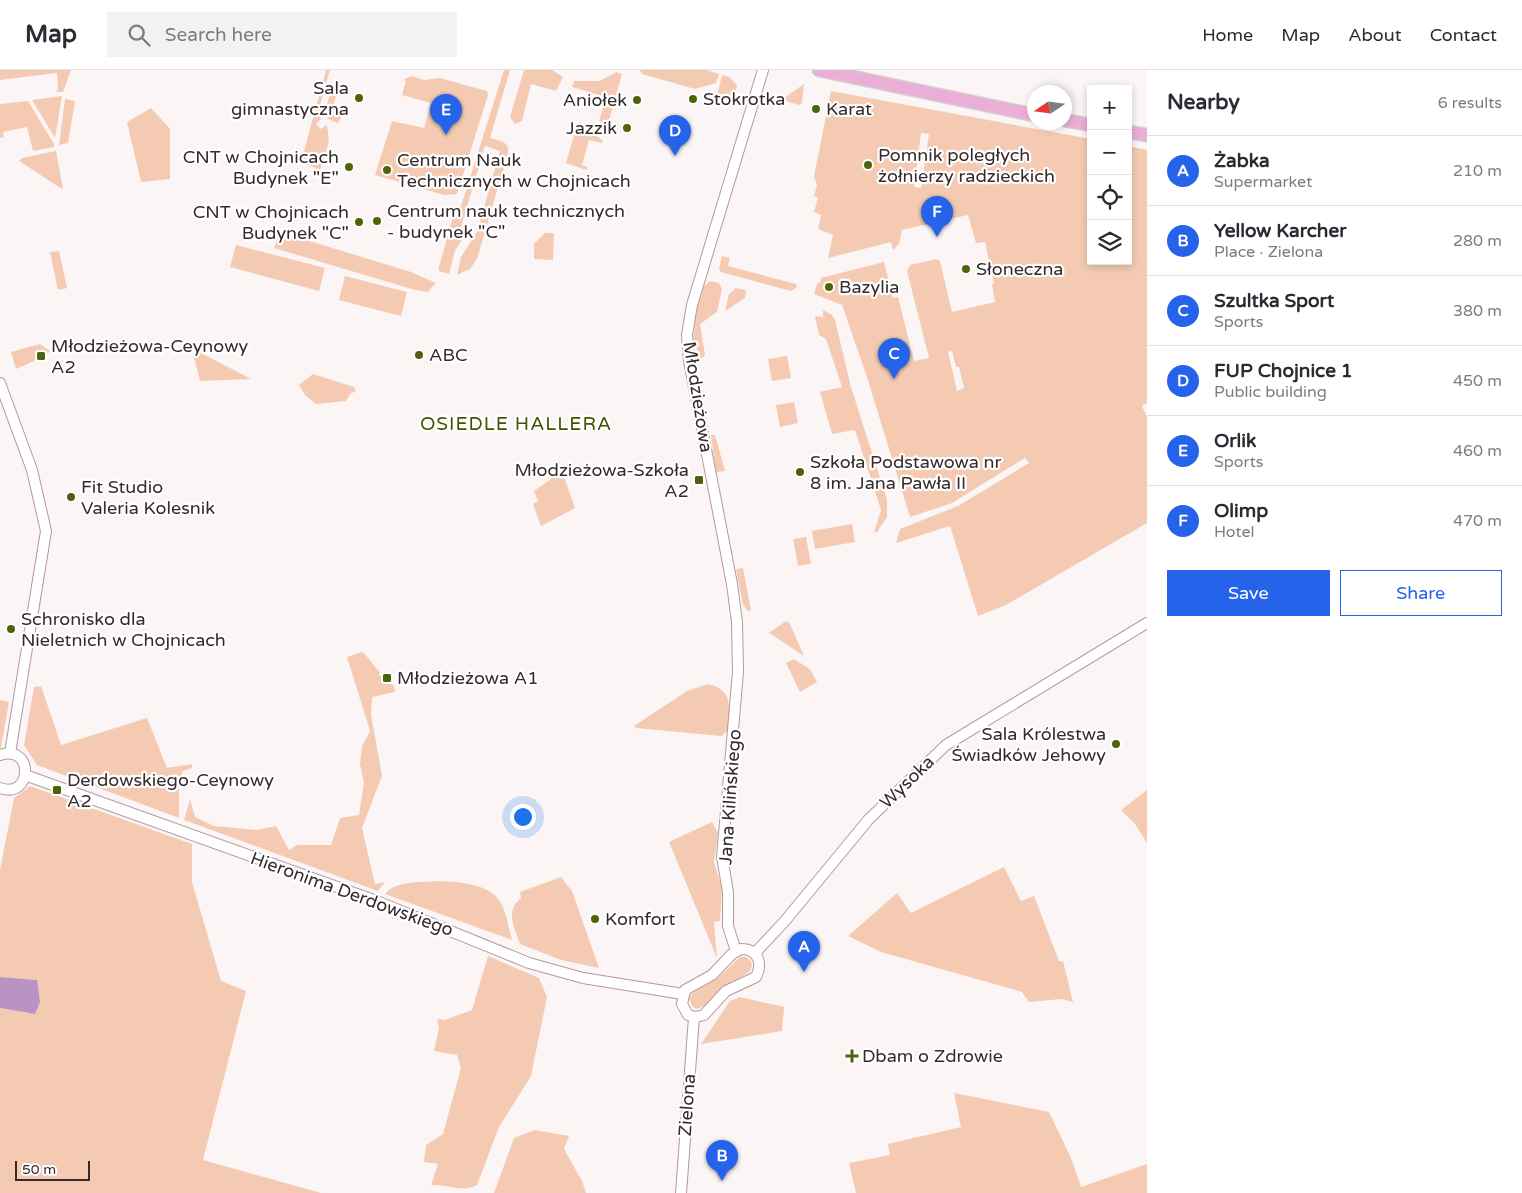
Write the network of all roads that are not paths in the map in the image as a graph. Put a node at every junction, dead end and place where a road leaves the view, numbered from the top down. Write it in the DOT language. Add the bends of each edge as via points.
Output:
graph roads {
  1 [pos="763,70"];
  2 [pos="819,70"];
  3 [pos="1027,114"];
  4 [pos="1072,121"];
  5 [pos="1087,124"];
  6 [pos="1132,133"];
  7 [pos="1147,135"];
  8 [pos="0,382"];
  9 [pos="1147,623"];
  10 [pos="738,672"];
  11 [pos="5,754"];
  12 [pos="25,776"];
  13 [pos="0,788"];
  14 [pos="736,951"];
  15 [pos="755,953"];
  16 [pos="683,994"];
  17 [pos="694,1017"];
  18 [pos="682,1193"];
  1 -- 10 [label="street, Młodzieżowa" via="692,305 687,335 688,361 732,584"];
  2 -- 3 [label="main road"];
  4 -- 5 [label="main road"];
  6 -- 7 [label="main road"];
  8 -- 11 [label="street" via="32,470 46,531"];
  9 -- 15 [label="street, Wysoka" via="946,745 869,819"];
  10 -- 14 [label="street, Jana Kilińskiego" via="722,856 728,892 728,926"];
  11 -- 12 [label="street" via="21,759"];
  12 -- 13 [label="street" via="16,788"];
  12 -- 16 [label="street, Hieronima Derdowskiego" via="379,902 529,963 583,978"];
  14 -- 15 [label="street" via="745,949"];
  14 -- 16 [label="street" via="716,972 687,988"];
  15 -- 17 [label="street" via="760,967 756,977 726,991 706,1014"];
  16 -- 17 [label="street" via="684,1010"];
  17 -- 18 [label="street, Zielona"];
}
